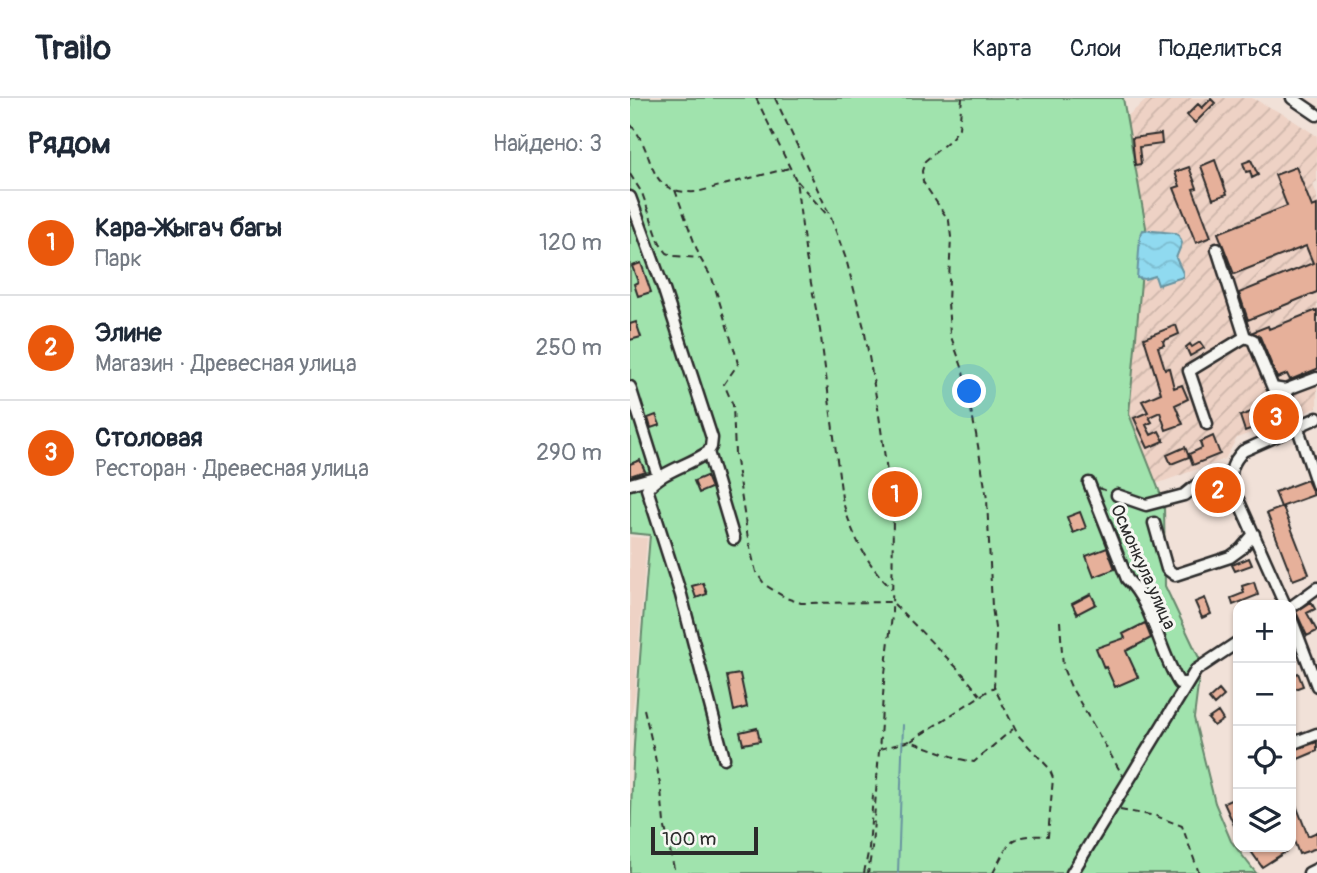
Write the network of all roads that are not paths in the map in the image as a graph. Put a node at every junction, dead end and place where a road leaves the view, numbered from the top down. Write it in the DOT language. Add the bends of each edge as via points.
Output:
graph roads {
  1 [pos="1292,98"];
  2 [pos="1317,115"];
  3 [pos="630,197"];
  4 [pos="1217,250"];
  5 [pos="1245,337"];
  6 [pos="1317,378"];
  7 [pos="630,387"];
  8 [pos="1285,390"];
  9 [pos="1317,418"];
  10 [pos="1208,424"];
  11 [pos="1297,426"];
  12 [pos="708,452"];
  13 [pos="1230,473"];
  14 [pos="658,476"];
  15 [pos="630,484"];
  16 [pos="1089,484"];
  17 [pos="1317,485"];
  18 [pos="1117,495"];
  19 [pos="1154,523"];
  20 [pos="1254,534"];
  21 [pos="734,539"];
  22 [pos="1317,588"];
  23 [pos="1283,600"];
  24 [pos="1296,603"];
  25 [pos="1296,631"];
  26 [pos="1233,645"];
  27 [pos="1188,683"];
  28 [pos="1317,686"];
  29 [pos="1317,734"];
  30 [pos="1296,742"];
  31 [pos="724,758"];
  32 [pos="1317,869"];
  33 [pos="1072,873"];
  34 [pos="1309,873"];
  1 -- 2 [label="street"];
  3 -- 12 [label="street" via="712,438"];
  4 -- 5 [label="street"];
  5 -- 8 [label="street" via="1253,340 1273,387"];
  5 -- 10 [label="street" via="1189,371"];
  6 -- 8 [label="street"];
  7 -- 14 [label="street"];
  8 -- 11 [label="street"];
  9 -- 11 [label="street"];
  11 -- 13 [label="street" via="1243,451"];
  11 -- 17 [label="street"];
  12 -- 14 [label="street"];
  12 -- 21 [label="street"];
  13 -- 18 [label="street" via="1199,483 1184,495 1146,505"];
  13 -- 20 [label="street"];
  14 -- 15 [label="street"];
  14 -- 31 [label="street" via="647,489 681,595"];
  16 -- 27 [label="street, Осмонкула улица" via="1170,668 1179,683"];
  19 -- 20 [label="street" via="1167,569 1175,575 1230,557"];
  20 -- 23 [label="street"];
  22 -- 24 [label="street"];
  25 -- 28 [label="street"];
  26 -- 27 [label="street" via="1196,670"];
  27 -- 33 [label="street"];
  29 -- 30 [label="street"];
  32 -- 34 [label="street"];
}
